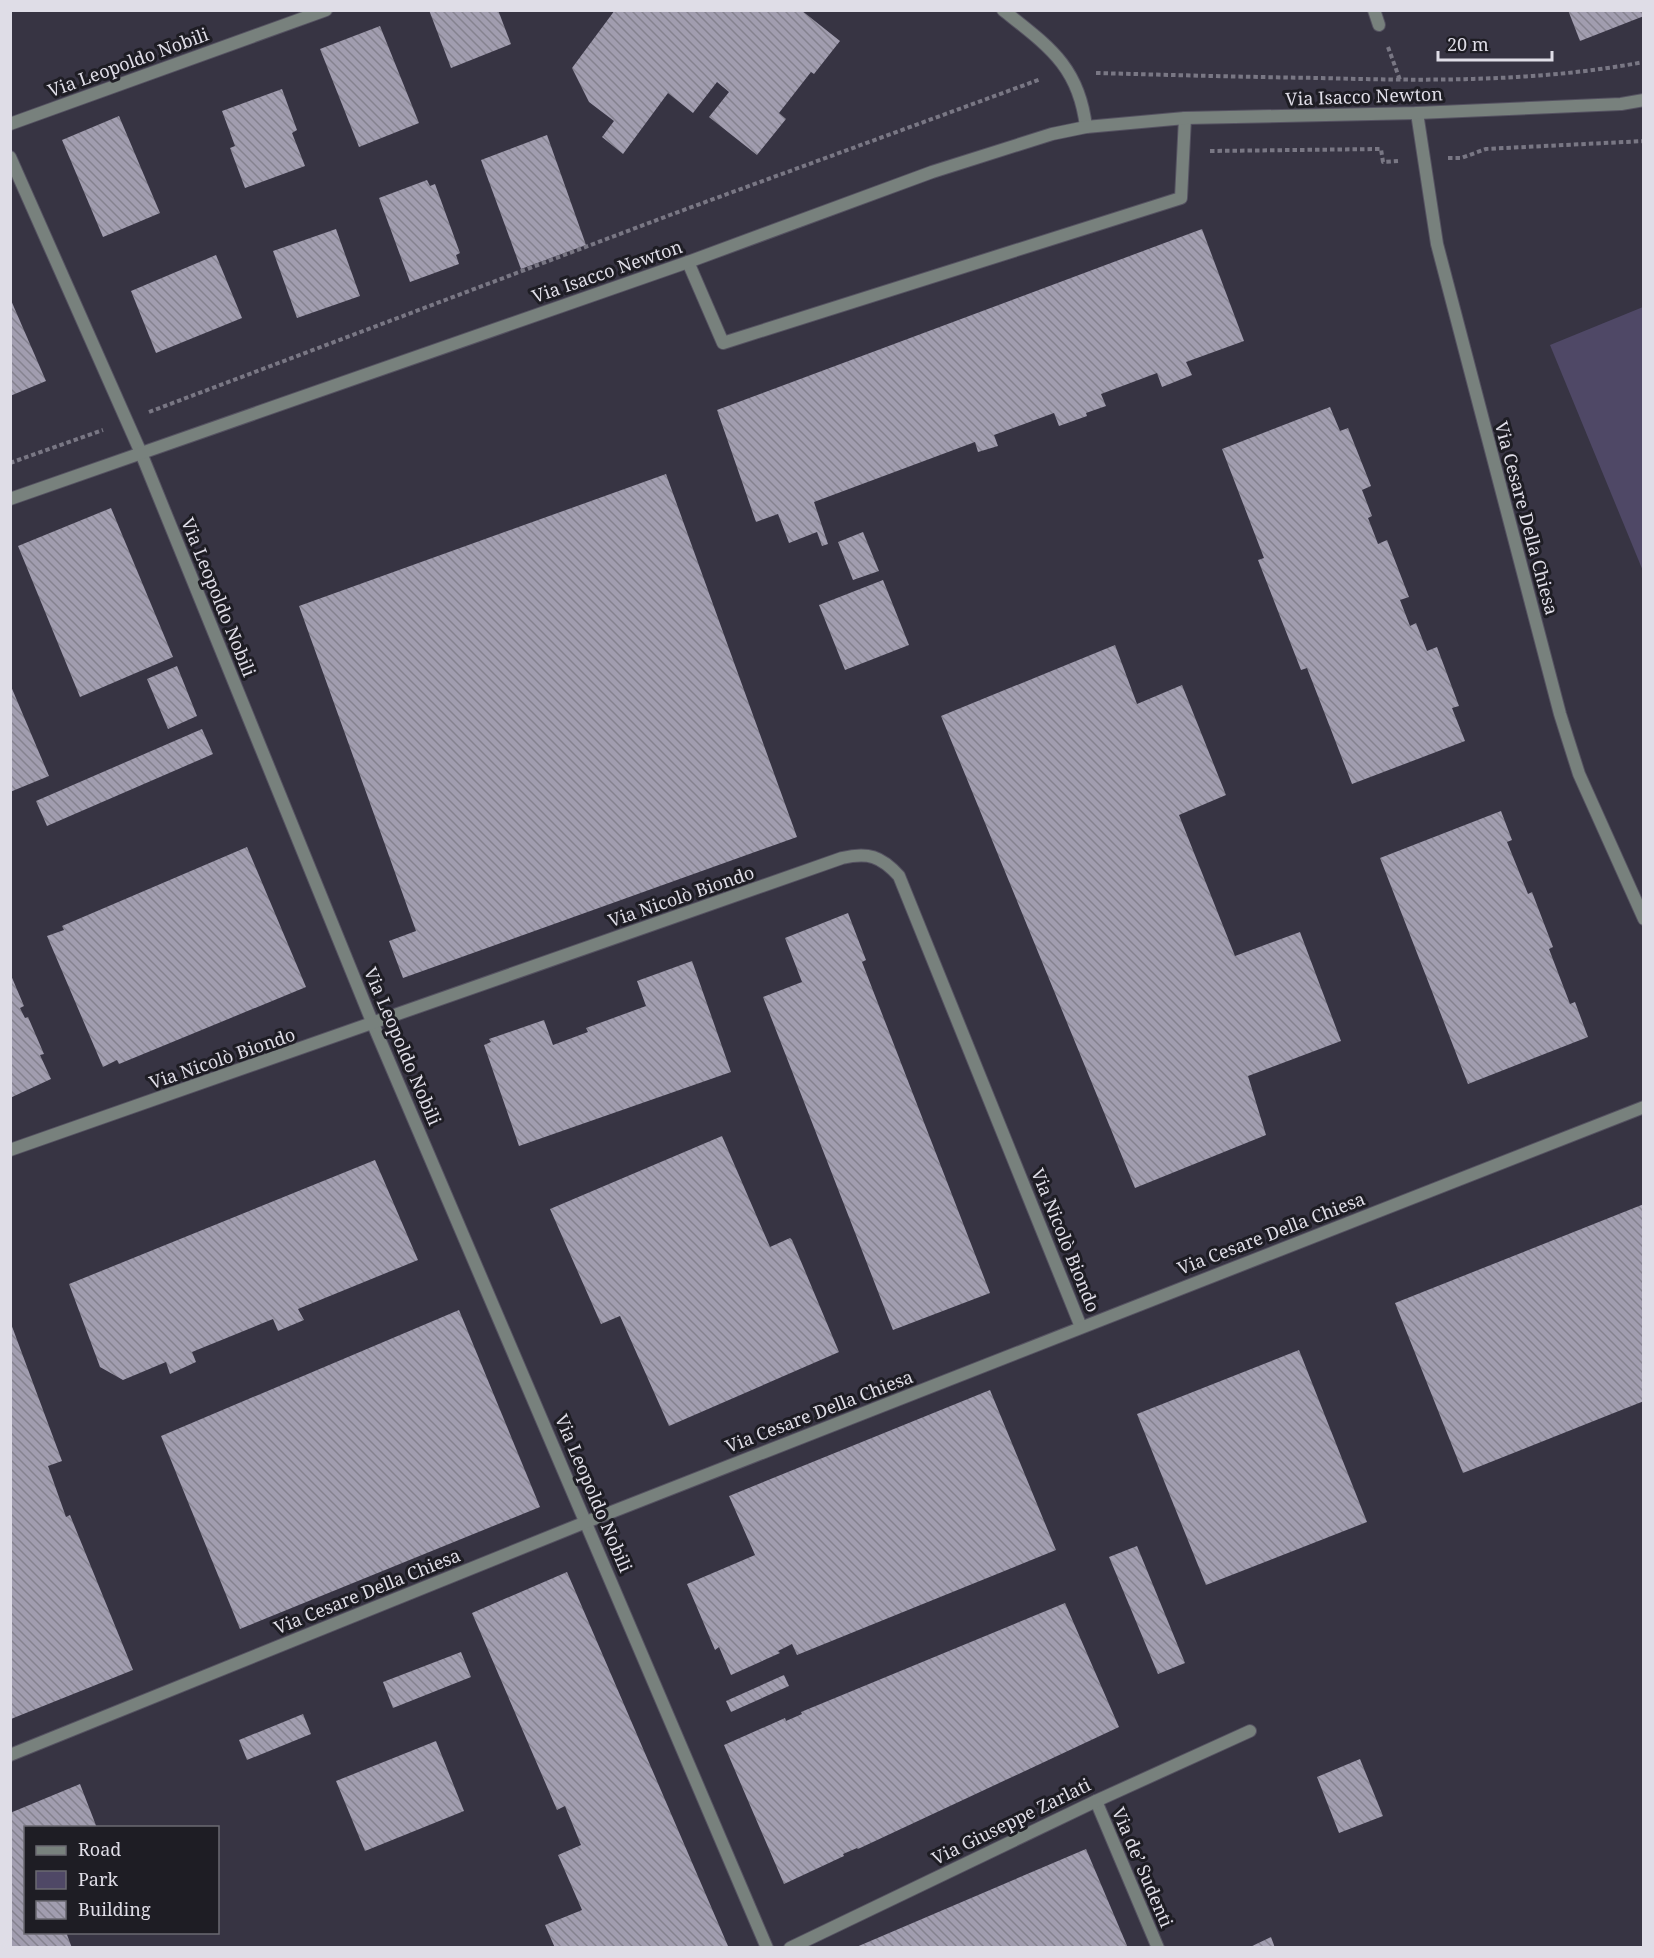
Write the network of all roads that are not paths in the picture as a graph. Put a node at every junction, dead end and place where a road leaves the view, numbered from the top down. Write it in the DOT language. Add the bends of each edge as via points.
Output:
graph roads {
  1 [pos="326,10"];
  2 [pos="1003,10"];
  3 [pos="1374,10"];
  4 [pos="1379,25"];
  5 [pos="1644,100"];
  6 [pos="1417,113"];
  7 [pos="1185,118"];
  8 [pos="10,124"];
  9 [pos="1086,127"];
  10 [pos="10,157"];
  11 [pos="688,262"];
  12 [pos="141,453"];
  13 [pos="10,499"];
  14 [pos="1644,920"];
  15 [pos="373,1024"];
  16 [pos="1644,1107"];
  17 [pos="10,1150"];
  18 [pos="1081,1327"];
  19 [pos="586,1522"];
  20 [pos="1250,1731"];
  21 [pos="10,1755"];
  22 [pos="1096,1801"];
  23 [pos="767,1947"];
  24 [pos="790,1947"];
  25 [pos="1158,1947"];
  1 -- 8 [label="street, Via Leopoldo Nobili"];
  2 -- 9 [label="street" via="1057,55 1070,73 1084,107"];
  3 -- 4 [label="street"];
  5 -- 6 [label="street, Via Isacco Newton"];
  6 -- 7 [label="street, Via Isacco Newton"];
  6 -- 14 [label="street, Via Cesare Della Chiesa" via="1437,244 1560,714 1579,774"];
  7 -- 9 [label="street, Via Isacco Newton"];
  7 -- 11 [label="street" via="1181,198 723,343"];
  9 -- 11 [label="street, Via Isacco Newton" via="1023,142 932,172"];
  10 -- 12 [label="street, Via Leopoldo Nobili"];
  11 -- 12 [label="street, Via Isacco Newton"];
  12 -- 13 [label="street, Via Isacco Newton"];
  12 -- 15 [label="street, Via Leopoldo Nobili"];
  15 -- 17 [label="street, Via Nicolò Biondo"];
  15 -- 18 [label="street, Via Nicolò Biondo" via="842,858 874,856 899,876"];
  15 -- 19 [label="street, Via Leopoldo Nobili"];
  16 -- 18 [label="street, Via Cesare Della Chiesa"];
  18 -- 19 [label="street, Via Cesare Della Chiesa"];
  19 -- 21 [label="street, Via Cesare Della Chiesa"];
  19 -- 23 [label="street, Via Leopoldo Nobili"];
  20 -- 22 [label="street, Via Giuseppe Zarlati"];
  22 -- 24 [label="street, Via Giuseppe Zarlati"];
  22 -- 25 [label="street, Via de’ Sudenti"];
}
